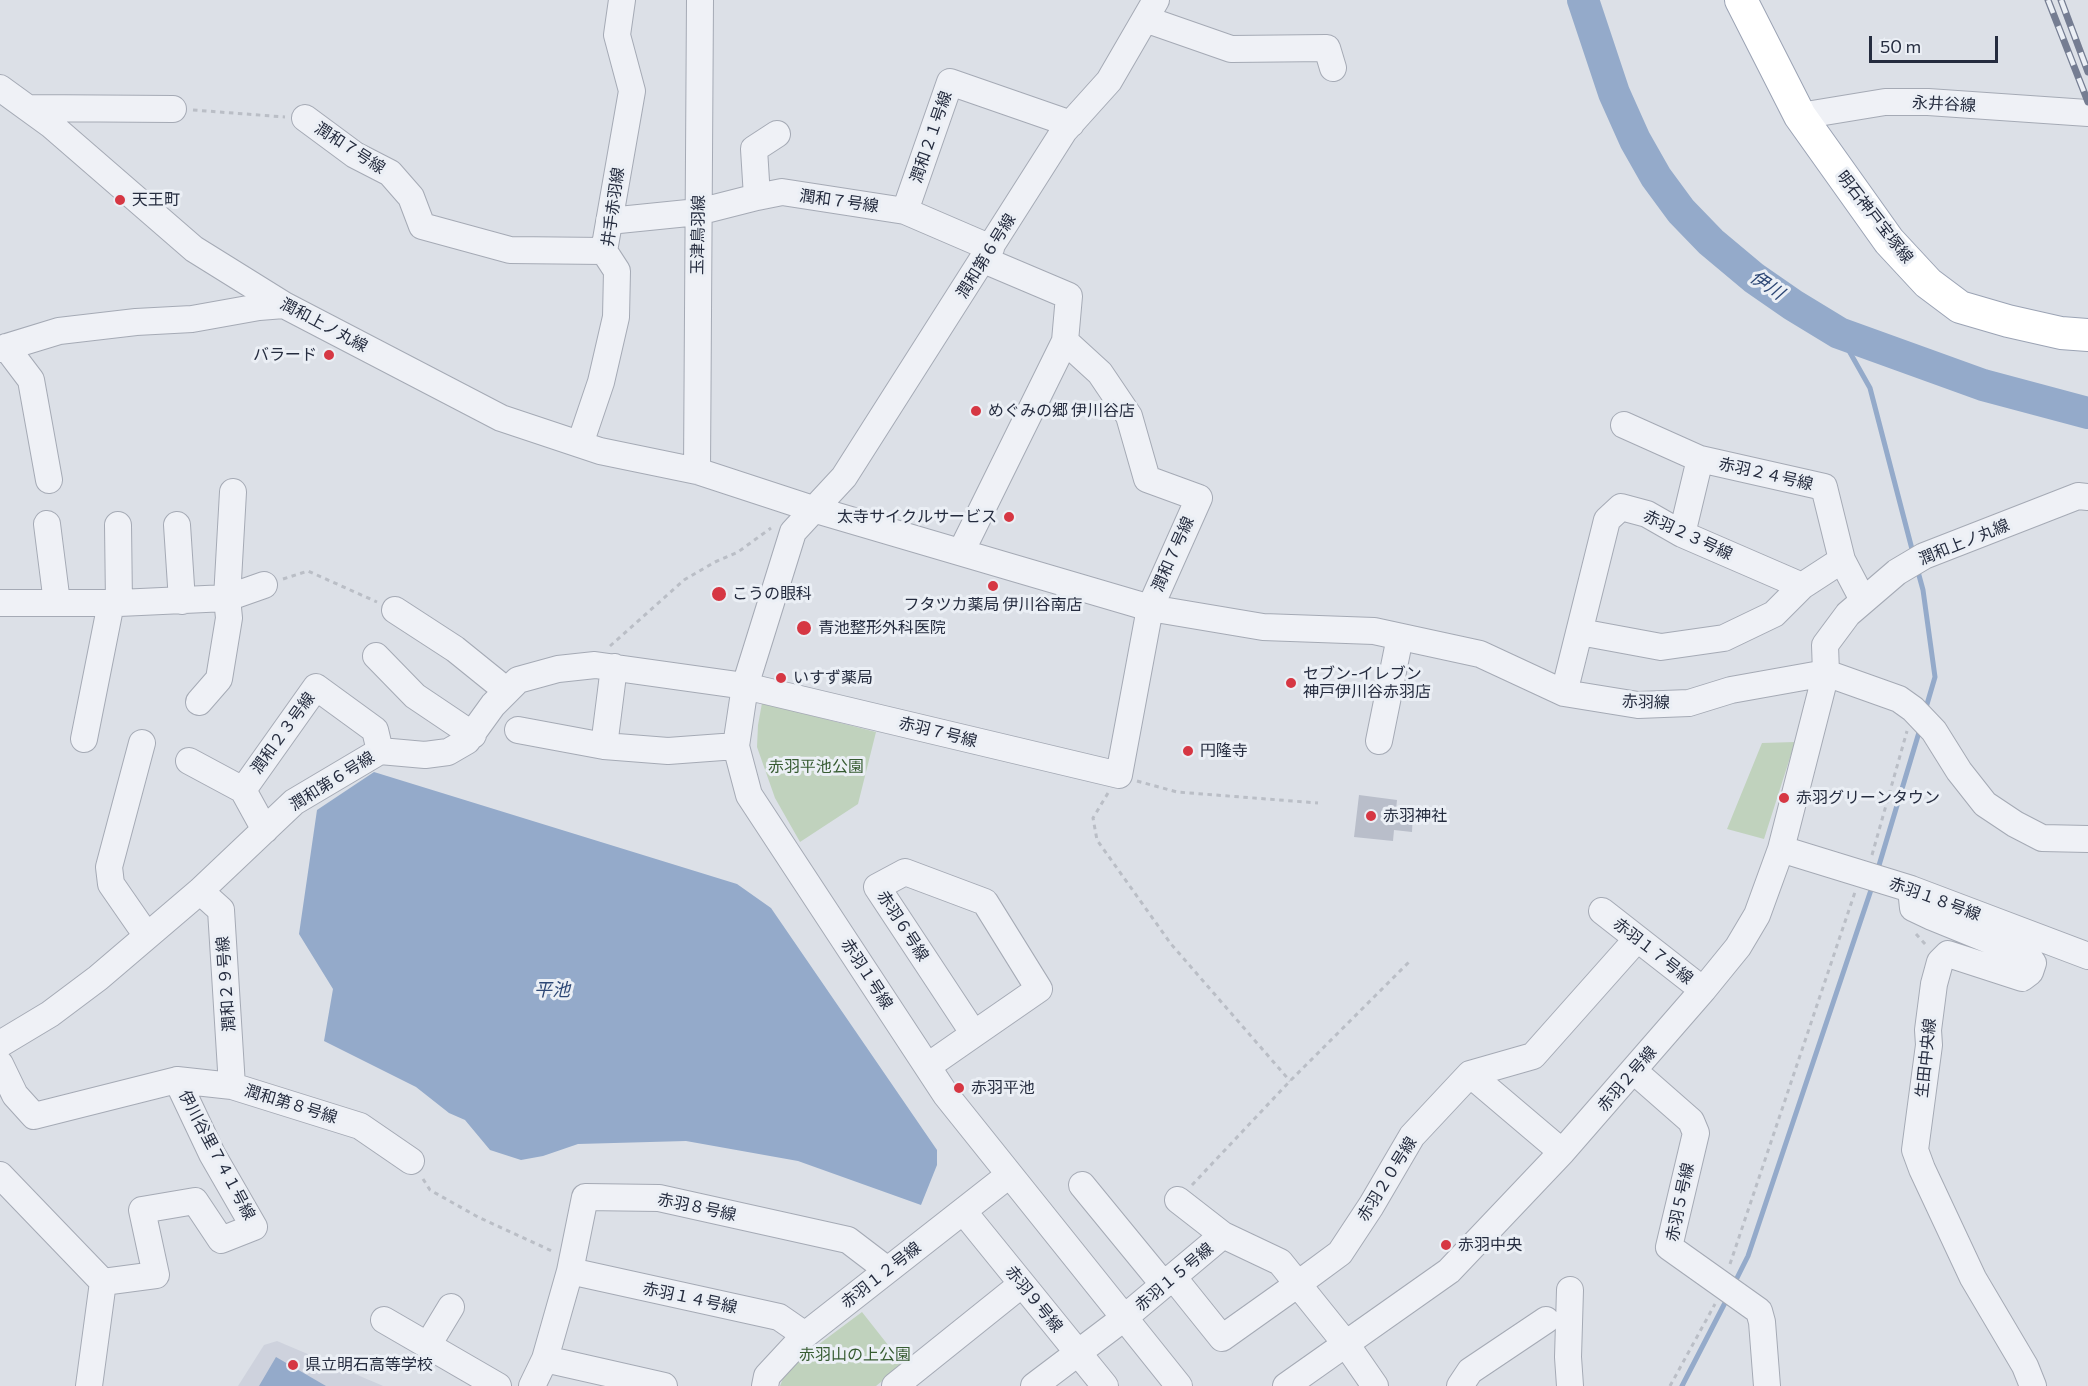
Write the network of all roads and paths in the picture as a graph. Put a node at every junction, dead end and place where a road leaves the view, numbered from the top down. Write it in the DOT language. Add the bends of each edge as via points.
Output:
graph roads {
  1 [pos="622,0"];
  2 [pos="700,0"];
  3 [pos="1741,0"];
  4 [pos="1151,10"];
  5 [pos="1333,68"];
  6 [pos="0,88"];
  7 [pos="28,108"];
  8 [pos="173,109"];
  9 [pos="2088,113"];
  10 [pos="1800,116"];
  11 [pos="305,118"];
  12 [pos="1071,124"];
  13 [pos="777,134"];
  14 [pos="757,196"];
  15 [pos="905,211"];
  16 [pos="698,212"];
  17 [pos="609,221"];
  18 [pos="604,251"];
  19 [pos="987,254"];
  20 [pos="284,305"];
  21 [pos="2088,335"];
  22 [pos="1065,341"];
  23 [pos="3,348"];
  24 [pos="1623,425"];
  25 [pos="580,444"];
  26 [pos="1700,459"];
  27 [pos="697,471"];
  28 [pos="49,480"];
  29 [pos="233,492"];
  30 [pos="2088,497"];
  31 [pos="808,507"];
  32 [pos="47,524"];
  33 [pos="118,525"];
  34 [pos="177,525"];
  35 [pos="1682,534"];
  36 [pos="961,552"];
  37 [pos="1842,560"];
  38 [pos="264,585"];
  39 [pos="1802,586"];
  40 [pos="227,598"];
  41 [pos="1863,600"];
  42 [pos="182,601"];
  43 [pos="0,603"];
  44 [pos="57,603"];
  45 [pos="115,603"];
  46 [pos="1150,608"];
  47 [pos="395,610"];
  48 [pos="1580,632"];
  49 [pos="1400,637"];
  50 [pos="376,656"];
  51 [pos="601,666"];
  52 [pos="1826,674"];
  53 [pos="745,686"];
  54 [pos="507,691"];
  55 [pos="1564,693"];
  56 [pos="199,702"];
  57 [pos="1919,716"];
  58 [pos="518,730"];
  59 [pos="473,735"];
  60 [pos="84,739"];
  61 [pos="1379,741"];
  62 [pos="142,743"];
  63 [pos="604,746"];
  64 [pos="736,746"];
  65 [pos="380,751"];
  66 [pos="189,761"];
  67 [pos="1119,776"];
  68 [pos="243,790"];
  69 [pos="1318,803"];
  70 [pos="265,830"];
  71 [pos="2088,839"];
  72 [pos="1781,849"];
  73 [pos="1874,878"];
  74 [pos="1911,889"];
  75 [pos="201,891"];
  76 [pos="1602,910"];
  77 [pos="147,936"];
  78 [pos="1637,939"];
  79 [pos="2088,956"];
  80 [pos="1409,962"];
  81 [pos="1703,990"];
  82 [pos="974,1034"];
  83 [pos="0,1044"];
  84 [pos="0,1064"];
  85 [pos="928,1066"];
  86 [pos="1634,1071"];
  87 [pos="1470,1074"];
  88 [pos="177,1080"];
  89 [pos="1290,1081"];
  90 [pos="232,1086"];
  91 [pos="1562,1152"];
  92 [pos="411,1161"];
  93 [pos="0,1175"];
  94 [pos="1009,1175"];
  95 [pos="1082,1185"];
  96 [pos="1178,1200"];
  97 [pos="963,1211"];
  98 [pos="1223,1235"];
  99 [pos="571,1266"];
  100 [pos="886,1269"];
  101 [pos="1169,1281"];
  102 [pos="103,1282"];
  103 [pos="1022,1284"];
  104 [pos="1298,1284"];
  105 [pos="1570,1290"];
  106 [pos="1730,1291"];
  107 [pos="451,1307"];
  108 [pos="1124,1318"];
  109 [pos="384,1320"];
  110 [pos="1546,1320"];
  111 [pos="805,1335"];
  112 [pos="1346,1344"];
  113 [pos="428,1345"];
  114 [pos="1078,1353"];
  115 [pos="545,1359"];
  116 [pos="89,1386"];
  117 [pos="498,1386"];
  118 [pos="532,1386"];
  119 [pos="664,1386"];
  120 [pos="765,1386"];
  121 [pos="895,1386"];
  122 [pos="1034,1386"];
  123 [pos="1105,1386"];
  124 [pos="1179,1386"];
  125 [pos="1286,1386"];
  126 [pos="1375,1386"];
  127 [pos="1460,1386"];
  128 [pos="1570,1386"];
  129 [pos="1670,1386"];
  130 [pos="1767,1386"];
  131 [pos="2033,1386"];
  1 -- 17 [label="street, 井手赤羽線" via="617,35 632,91"];
  2 -- 16 [label="street, 玉津鳥羽線"];
  3 -- 10 [label="main road, 明石神戸宝塚線"];
  4 -- 5 [label="street" via="1231,49 1327,48"];
  4 -- 12 [label="street, 潤和第６号線" via="1109,81"];
  6 -- 7 [label="street, 潤和上ノ丸線"];
  7 -- 8 [label="street"];
  7 -- 20 [label="street, 潤和上ノ丸線" via="194,249"];
  8 -- 11 [label="path, 潤和７号線"];
  9 -- 10 [label="street, 永井谷線" via="1885,102"];
  10 -- 21 [label="main road, 明石神戸宝塚線" via="1889,240 1928,283 1960,307 2061,333"];
  11 -- 18 [label="street, 潤和７号線" via="355,155 390,173 411,197 422,226 510,250"];
  12 -- 15 [label="street, 潤和２１号線" via="950,82"];
  12 -- 19 [label="street, 潤和第６号線"];
  13 -- 14 [label="street" via="754,149"];
  14 -- 15 [label="street, 潤和７号線" via="782,192"];
  14 -- 16 [label="street, 潤和７号線"];
  15 -- 19 [label="street, 潤和７号線"];
  16 -- 17 [label="street, 潤和７号線"];
  16 -- 27 [label="street, 玉津鳥羽線"];
  17 -- 18 [label="street, 井手赤羽線"];
  18 -- 25 [label="street, 井手赤羽線" via="617,271 616,317 602,382"];
  19 -- 22 [label="street, 潤和７号線" via="1069,296"];
  19 -- 31 [label="street, 潤和第６号線" via="844,477"];
  20 -- 23 [label="street" via="192,319 59,331"];
  20 -- 25 [label="street, 潤和上ノ丸線" via="501,418"];
  22 -- 36 [label="street"];
  22 -- 46 [label="street, 潤和７号線" via="1100,373 1129,416 1147,478 1198,498"];
  23 -- 28 [label="street" via="31,380"];
  24 -- 26 [label="street"];
  25 -- 27 [label="street, 潤和上ノ丸線"];
  26 -- 35 [label="street, 赤羽２４号線"];
  26 -- 37 [label="street, 赤羽２４号線" via="1824,487"];
  27 -- 31 [label="street, 潤和上ノ丸線"];
  29 -- 40 [label="street"];
  30 -- 41 [label="street, 潤和上ノ丸線" via="2078,496 1924,556"];
  31 -- 36 [label="street, 潤和上ノ丸線"];
  31 -- 51 [label="path" via="738,552 684,580"];
  31 -- 53 [label="street, 赤羽１号線" via="793,532"];
  32 -- 44 [label="street"];
  33 -- 45 [label="street"];
  34 -- 42 [label="street"];
  35 -- 39 [label="street, 赤羽２３号線"];
  35 -- 48 [label="street, 赤羽２３号線" via="1647,514 1621,507 1607,520"];
  36 -- 46 [label="street, 赤羽線"];
  37 -- 39 [label="street"];
  37 -- 41 [label="street, 赤羽２４号線"];
  38 -- 40 [label="street"];
  38 -- 47 [label="path" via="308,571"];
  39 -- 48 [label="street" via="1774,614 1724,638 1662,647"];
  40 -- 42 [label="street"];
  40 -- 56 [label="street" via="229,618 219,679"];
  41 -- 52 [label="street, 潤和上ノ丸線" via="1825,645"];
  42 -- 45 [label="street"];
  43 -- 44 [label="street"];
  44 -- 45 [label="street"];
  45 -- 60 [label="street"];
  46 -- 49 [label="street, 赤羽線" via="1263,627 1374,631"];
  46 -- 67 [label="street"];
  47 -- 54 [label="street" via="455,649"];
  48 -- 55 [label="street, 赤羽２３号線"];
  49 -- 55 [label="street, 赤羽線" via="1480,654"];
  49 -- 61 [label="street"];
  50 -- 59 [label="street" via="415,696"];
  51 -- 53 [label="street, 赤羽７号線"];
  51 -- 54 [label="street, 潤和第６号線" via="558,669 518,680"];
  51 -- 63 [label="street"];
  52 -- 55 [label="street, 赤羽線" via="1731,690 1689,703 1638,705"];
  52 -- 57 [label="street, 赤羽線" via="1899,699"];
  52 -- 72 [label="street, 赤羽２号線"];
  53 -- 64 [label="street, 赤羽１号線"];
  53 -- 67 [label="street, 赤羽７号線"];
  54 -- 59 [label="street, 潤和第６号線"];
  57 -- 71 [label="street, 赤羽線" via="1985,804 2042,838"];
  57 -- 73 [label="path"];
  58 -- 63 [label="street"];
  59 -- 65 [label="street, 潤和第６号線" via="448,752 425,755"];
  62 -- 77 [label="street" via="109,867 111,884"];
  63 -- 64 [label="street" via="668,751"];
  64 -- 85 [label="street, 赤羽１号線" via="749,795"];
  65 -- 68 [label="street, 潤和２３号線" via="375,730 316,687"];
  65 -- 70 [label="street, 潤和第６号線" via="294,801"];
  66 -- 68 [label="street"];
  67 -- 69 [label="path" via="1178,792"];
  67 -- 89 [label="path" via="1093,818 1097,840 1171,944"];
  68 -- 70 [label="street, 潤和２３号線"];
  70 -- 75 [label="street, 潤和第６号線"];
  72 -- 73 [label="street, 赤羽１８号線"];
  72 -- 81 [label="street, 赤羽２号線" via="1757,915 1738,947"];
  73 -- 74 [label="street, 赤羽１８号線"];
  73 -- 106 [label="path" via="1859,882"];
  74 -- 79 [label="street, 赤羽１８号線"];
  74 -- 131 [label="street, 生田中央線" via="1913,908 2028,956 2033,963 2022,978 1948,954 1940,962 1934,984 1915,1150 1974,1278"];
  75 -- 77 [label="street, 潤和第６号線"];
  75 -- 90 [label="street, 潤和２９号線" via="221,910"];
  76 -- 78 [label="street, 赤羽１７号線"];
  77 -- 83 [label="street, 潤和第６号線" via="50,1014"];
  78 -- 81 [label="street, 赤羽１７号線"];
  78 -- 87 [label="street" via="1533,1056"];
  80 -- 89 [label="path"];
  81 -- 86 [label="street, 赤羽２号線"];
  82 -- 82 [label="street, 赤羽６号線" via="1039,989 985,902 905,872 877,887"];
  82 -- 85 [label="street, 赤羽６号線"];
  84 -- 88 [label="street, 潤和第８号線" via="15,1095 34,1116"];
  85 -- 94 [label="street, 赤羽１号線"];
  86 -- 91 [label="street, 赤羽２号線"];
  86 -- 106 [label="street, 赤羽５号線" via="1691,1121 1696,1133 1669,1247"];
  87 -- 91 [label="street"];
  87 -- 104 [label="street, 赤羽２０号線" via="1412,1136 1340,1253"];
  88 -- 90 [label="street, 潤和第８号線"];
  88 -- 102 [label="street, 伊川谷里７４１号線" via="212,1154 254,1227 222,1240 195,1201 142,1210 156,1275"];
  89 -- 96 [label="path"];
  90 -- 92 [label="street, 潤和第８号線" via="360,1126"];
  91 -- 112 [label="street, 赤羽２号線" via="1449,1271"];
  92 -- 99 [label="path" via="430,1190"];
  93 -- 102 [label="street"];
  94 -- 97 [label="street, 赤羽１２号線"];
  94 -- 108 [label="street, 赤羽１号線"];
  95 -- 101 [label="street"];
  96 -- 98 [label="street"];
  97 -- 100 [label="street, 赤羽１２号線"];
  97 -- 103 [label="street, 赤羽９号線"];
  98 -- 101 [label="street, 赤羽１５号線"];
  98 -- 104 [label="street" via="1280,1262"];
  99 -- 100 [label="street, 赤羽８号線" via="585,1197 658,1198 848,1240"];
  99 -- 111 [label="street, 赤羽１４号線" via="779,1317"];
  99 -- 115 [label="street, 赤羽８号線"];
  100 -- 111 [label="street, 赤羽１２号線"];
  101 -- 104 [label="street, 赤羽２０号線" via="1222,1338"];
  101 -- 108 [label="street, 赤羽１５号線"];
  102 -- 116 [label="street"];
  103 -- 114 [label="street, 赤羽９号線"];
  103 -- 121 [label="street"];
  104 -- 112 [label="street"];
  105 -- 128 [label="street"];
  106 -- 129 [label="path"];
  106 -- 130 [label="street, 赤羽５号線" via="1759,1311"];
  107 -- 113 [label="street"];
  108 -- 114 [label="street, 赤羽１５号線"];
  108 -- 124 [label="street, 赤羽１号線"];
  109 -- 113 [label="street"];
  110 -- 127 [label="street" via="1470,1371"];
  111 -- 120 [label="street, 赤羽１２号線" via="767,1376"];
  112 -- 125 [label="street, 赤羽２号線"];
  112 -- 126 [label="street"];
  113 -- 117 [label="street"];
  114 -- 122 [label="street, 赤羽１５号線"];
  114 -- 123 [label="street, 赤羽９号線"];
  115 -- 118 [label="street, 赤羽８号線"];
  115 -- 119 [label="street"];
}
